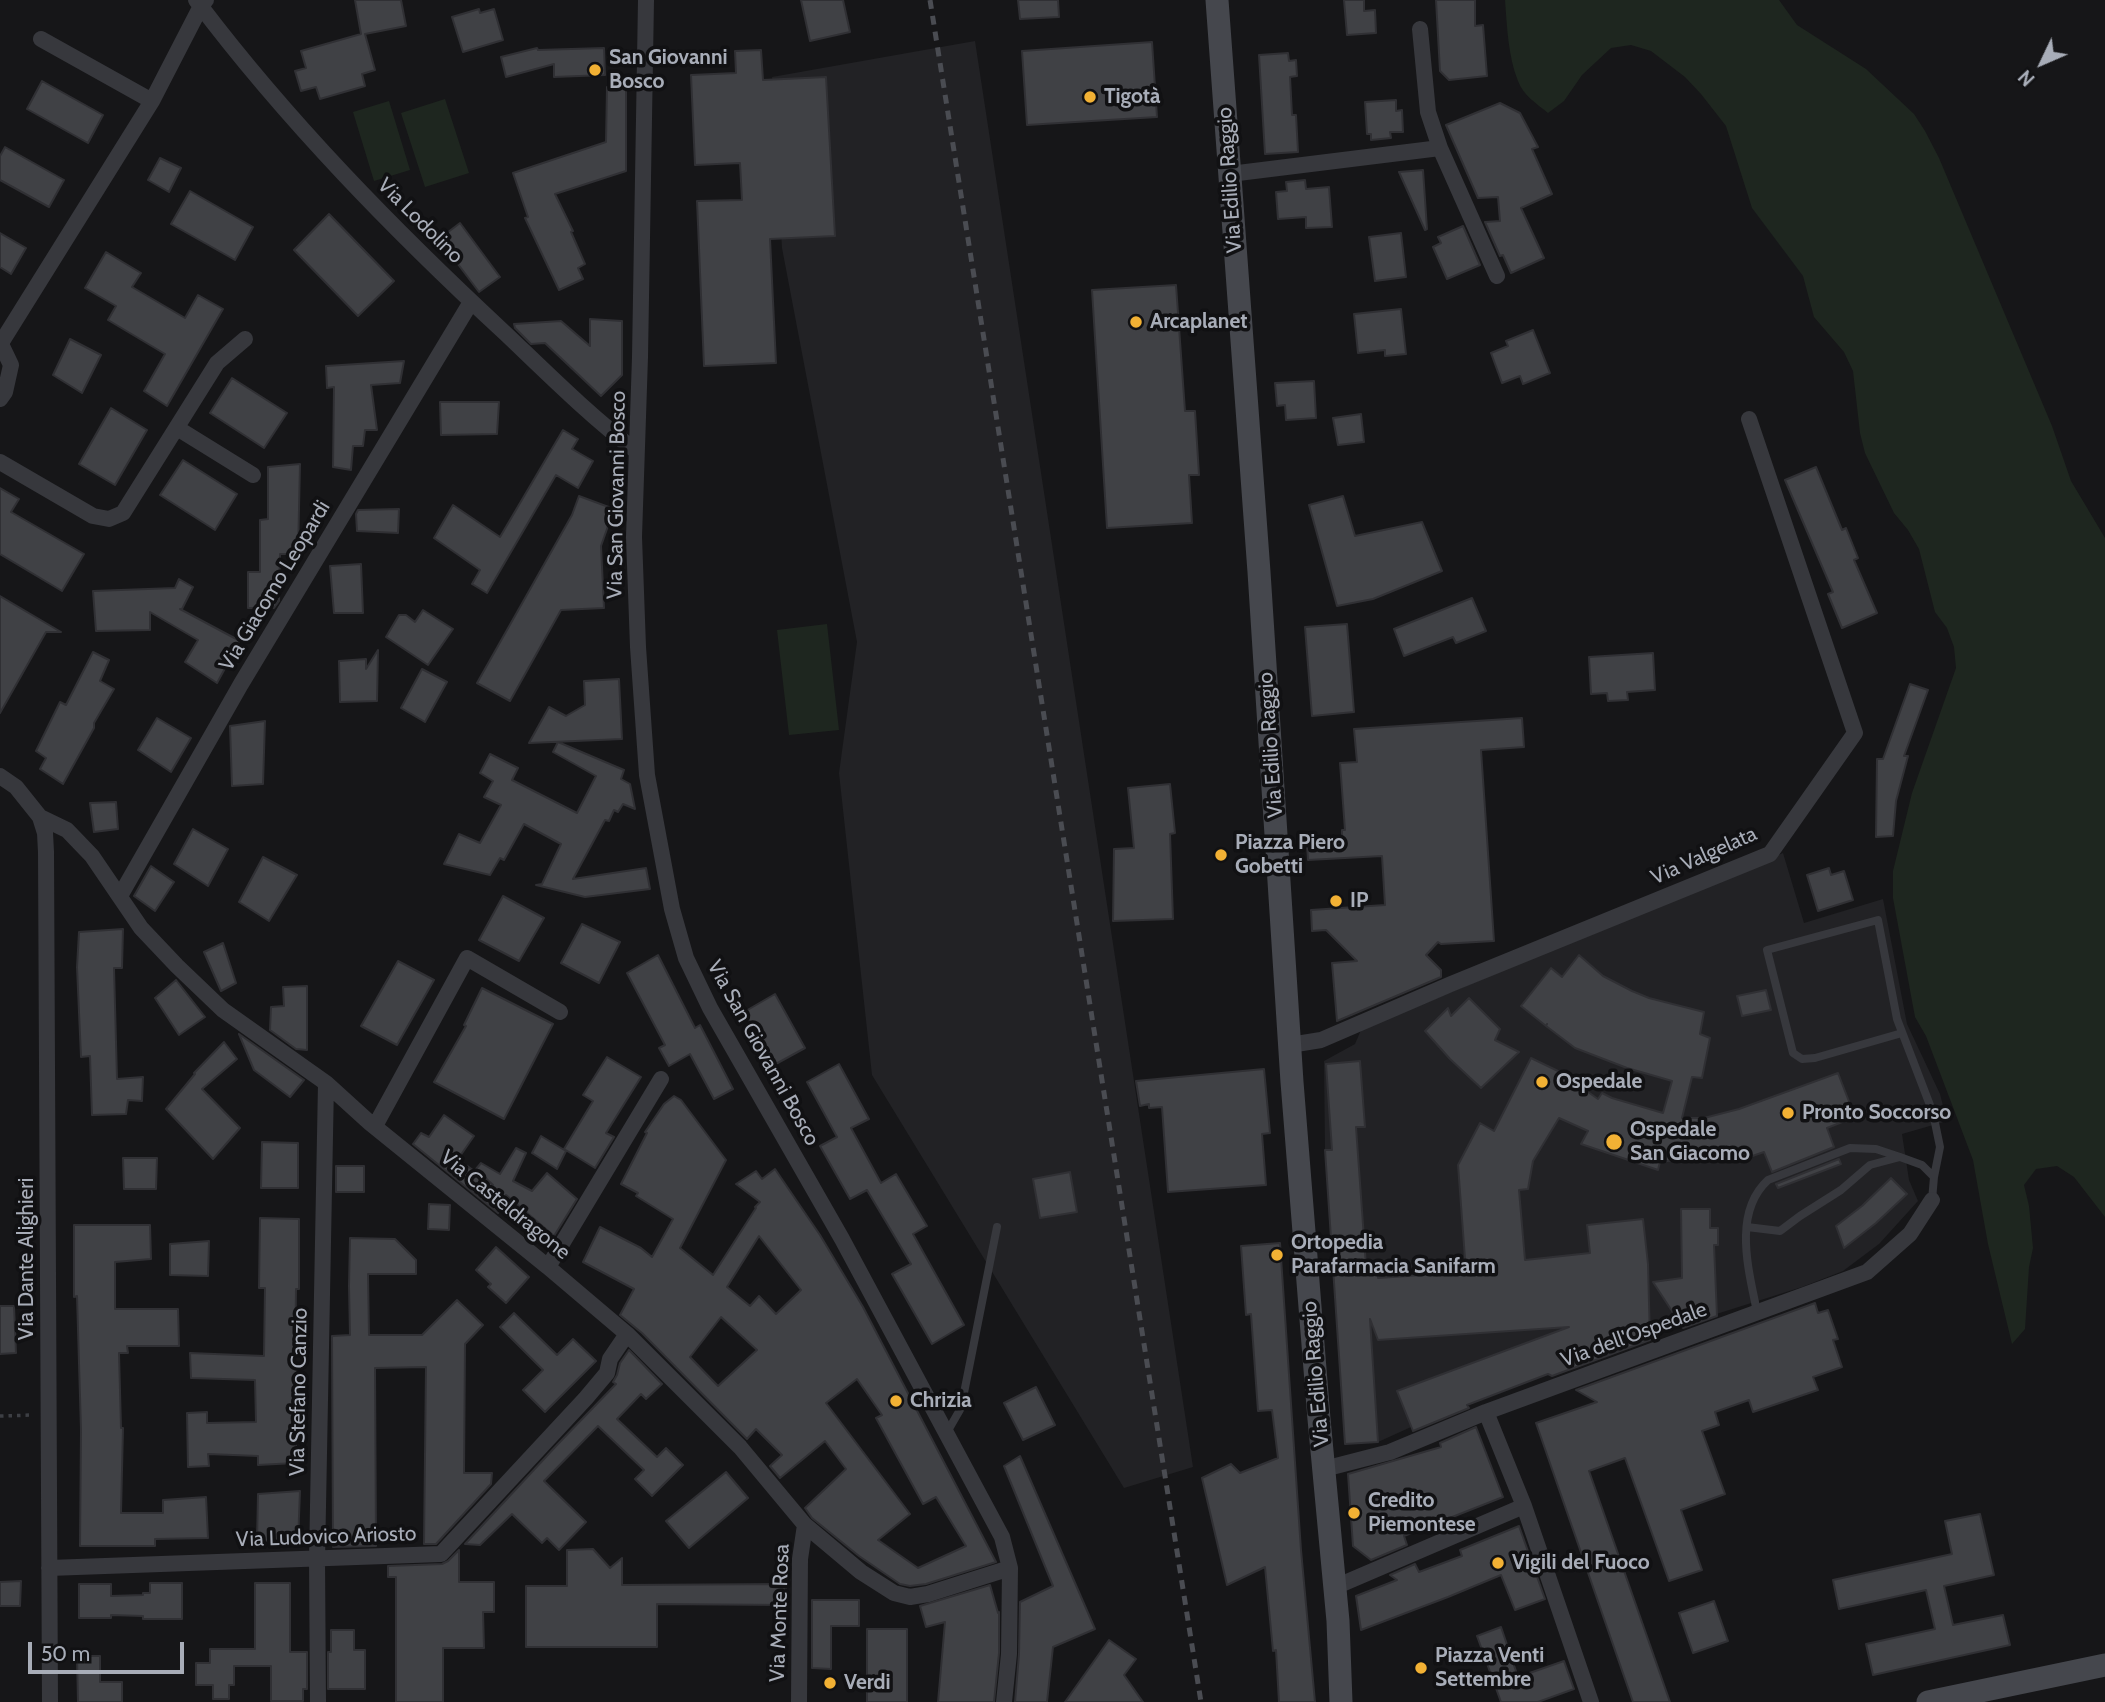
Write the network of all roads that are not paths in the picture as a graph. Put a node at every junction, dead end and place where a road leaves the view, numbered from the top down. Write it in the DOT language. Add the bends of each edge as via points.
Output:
graph roads {
  1 [pos="646,0"];
  2 [pos="1217,0"];
  3 [pos="201,2"];
  4 [pos="1420,29"];
  5 [pos="41,39"];
  6 [pos="152,102"];
  7 [pos="1440,148"];
  8 [pos="1230,174"];
  9 [pos="1497,276"];
  10 [pos="471,302"];
  11 [pos="245,339"];
  12 [pos="0,343"];
  13 [pos="0,399"];
  14 [pos="1749,419"];
  15 [pos="177,428"];
  16 [pos="636,451"];
  17 [pos="0,462"];
  18 [pos="253,475"];
  19 [pos="0,776"];
  20 [pos="40,817"];
  21 [pos="120,896"];
  22 [pos="560,1012"];
  23 [pos="1902,1033"];
  24 [pos="1290,1045"];
  25 [pos="662,1079"];
  26 [pos="326,1083"];
  27 [pos="375,1126"];
  28 [pos="1900,1157"];
  29 [pos="1934,1177"];
  30 [pos="1933,1200"];
  31 [pos="996,1227"];
  32 [pos="1748,1227"];
  33 [pos="548,1267"];
  34 [pos="1757,1312"];
  35 [pos="627,1334"];
  36 [pos="1486,1412"];
  37 [pos="946,1434"];
  38 [pos="1324,1469"];
  39 [pos="1524,1506"];
  40 [pos="805,1525"];
  41 [pos="317,1559"];
  42 [pos="49,1568"];
  43 [pos="1010,1568"];
  44 [pos="1335,1587"];
  45 [pos="2105,1665"];
  46 [pos="50,1702"];
  47 [pos="318,1702"];
  48 [pos="799,1702"];
  49 [pos="1004,1702"];
  50 [pos="1341,1702"];
  51 [pos="1591,1702"];
  52 [pos="1928,1702"];
  1 -- 16 [label="street, Via San Giovanni Bosco"];
  2 -- 8 [label="main road, Via Edilio Raggio"];
  3 -- 6 [label="street"];
  3 -- 10 [label="street, Via Lodolino" via="288,112"];
  4 -- 7 [label="street" via="1428,112"];
  5 -- 6 [label="street"];
  6 -- 12 [label="street"];
  7 -- 8 [label="street"];
  7 -- 9 [label="street"];
  8 -- 24 [label="main road, Via Edilio Raggio"];
  10 -- 16 [label="street, Via Lodolino"];
  10 -- 21 [label="street, Via Giacomo Leopardi" via="241,684"];
  11 -- 15 [label="street" via="217,363"];
  12 -- 13 [label="street" via="11,365"];
  14 -- 24 [label="street, Via Valgelata" via="1855,733 1770,854 1321,1040"];
  15 -- 17 [label="street" via="123,513 109,519 93,516"];
  15 -- 18 [label="street"];
  16 -- 37 [label="street, Via San Giovanni Bosco" via="634,550 647,775 686,958"];
  19 -- 20 [label="street, Via Casteldragone" via="16,787"];
  20 -- 21 [label="street, Via Casteldragone" via="67,830"];
  20 -- 42 [label="street, Via Dante Alighieri" via="46,852"];
  21 -- 26 [label="street, Via Casteldragone" via="141,929 223,1010"];
  22 -- 27 [label="street" via="467,958"];
  23 -- 23 [label="lane" via="1878,920 1767,950 1793,1053 1802,1059"];
  23 -- 29 [label="lane" via="1933,1113 1940,1147"];
  24 -- 38 [label="main road, Via Edilio Raggio"];
  25 -- 33 [label="street"];
  26 -- 27 [label="street, Via Casteldragone"];
  26 -- 41 [label="street, Via Stefano Canzio"];
  27 -- 33 [label="street, Via Casteldragone"];
  28 -- 29 [label="lane" via="1922,1165"];
  28 -- 32 [label="lane" via="1870,1165 1780,1231"];
  28 -- 32 [label="lane" via="1877,1149 1850,1148 1768,1180 1757,1190"];
  29 -- 30 [label="lane"];
  30 -- 34 [label="street, Via dell'Ospedale" via="1910,1234 1867,1272"];
  31 -- 37 [label="lane" via="961,1408"];
  32 -- 34 [label="lane" via="1746,1260"];
  33 -- 35 [label="street, Via Casteldragone"];
  34 -- 36 [label="street, Via dell'Ospedale"];
  35 -- 40 [label="street, Via Casteldragone" via="740,1447"];
  35 -- 41 [label="street, Via Ludovico Ariosto" via="610,1359 607,1373 586,1398 441,1554"];
  36 -- 38 [label="street, Via dell'Ospedale" via="1390,1452"];
  36 -- 39 [label="street"];
  37 -- 43 [label="street, Via San Giovanni Bosco" via="1002,1537"];
  38 -- 44 [label="main road, Via Edilio Raggio"];
  39 -- 44 [label="street"];
  39 -- 51 [label="street"];
  40 -- 43 [label="street, Via Casteldragone" via="861,1572 894,1593 910,1597"];
  40 -- 48 [label="street, Via Monte Rosa" via="800,1559"];
  41 -- 42 [label="street, Via Ludovico Ariosto"];
  41 -- 47 [label="street, Via Stefano Canzio"];
  42 -- 46 [label="street, Via Dante Alighieri"];
  43 -- 49 [label="street, Via San Giovanni Bosco"];
  44 -- 50 [label="main road, Via Edilio Raggio"];
  45 -- 52 [label="main road"];
}
